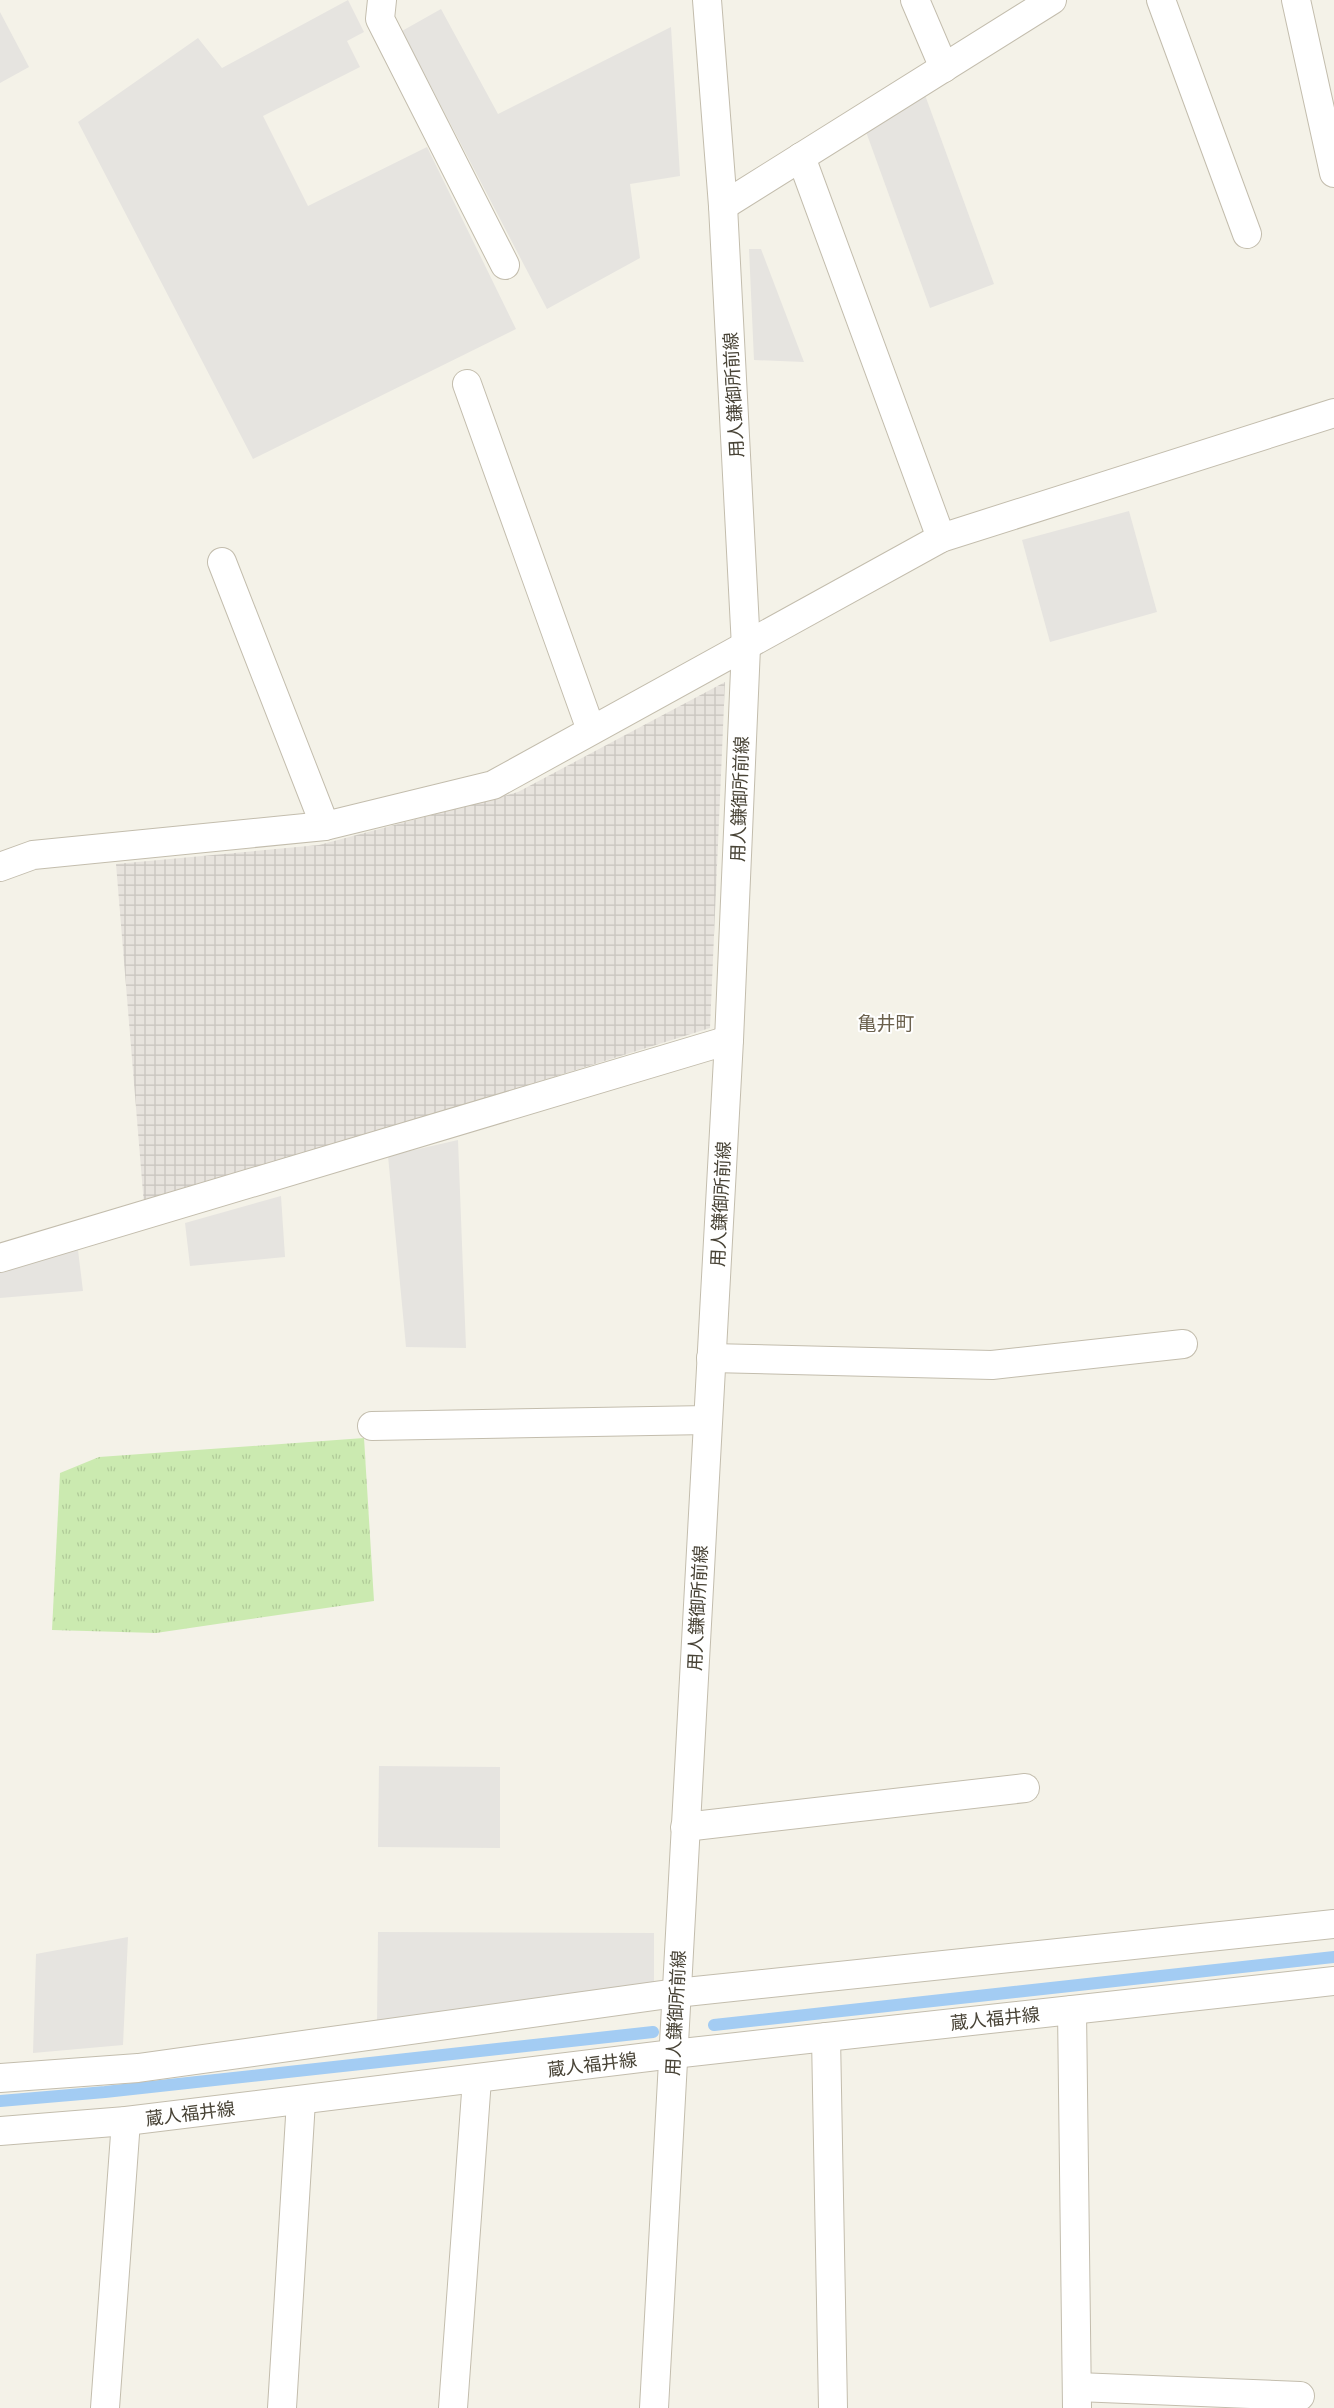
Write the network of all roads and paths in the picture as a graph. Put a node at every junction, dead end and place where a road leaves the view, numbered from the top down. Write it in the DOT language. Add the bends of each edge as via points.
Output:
graph roads {
  1 [pos="382,0"];
  2 [pos="708,0"];
  3 [pos="915,0"];
  4 [pos="1052,0"];
  5 [pos="1161,0"];
  6 [pos="1296,0"];
  7 [pos="944,68"];
  8 [pos="801,158"];
  9 [pos="1334,172"];
  10 [pos="722,206"];
  11 [pos="1246,234"];
  12 [pos="505,265"];
  13 [pos="467,384"];
  14 [pos="1334,413"];
  15 [pos="941,538"];
  16 [pos="222,562"];
  17 [pos="746,646"];
  18 [pos="591,730"];
  19 [pos="325,826"];
  20 [pos="0,867"];
  21 [pos="729,1040"];
  22 [pos="0,1258"];
  23 [pos="1183,1344"];
  24 [pos="711,1358"];
  25 [pos="708,1420"];
  26 [pos="372,1426"];
  27 [pos="1025,1788"];
  28 [pos="685,1827"];
  29 [pos="1334,1924"];
  30 [pos="1334,1980"];
  31 [pos="676,1993"];
  32 [pos="1072,2010"];
  33 [pos="826,2037"];
  34 [pos="673,2054"];
  35 [pos="0,2078"];
  36 [pos="478,2079"];
  37 [pos="301,2101"];
  38 [pos="126,2121"];
  39 [pos="0,2131"];
  40 [pos="1300,2396"];
  41 [pos="1077,2397"];
  42 [pos="105,2408"];
  43 [pos="282,2408"];
  44 [pos="453,2408"];
  45 [pos="654,2408"];
  46 [pos="833,2408"];
  1 -- 12 [label="street" via="380,19"];
  2 -- 10 [label="street, 用人鎌御所前線"];
  3 -- 7 [label="street"];
  4 -- 7 [label="street"];
  5 -- 11 [label="street"];
  6 -- 9 [label="street"];
  7 -- 8 [label="street"];
  8 -- 10 [label="street"];
  8 -- 15 [label="street"];
  10 -- 17 [label="street, 用人鎌御所前線"];
  13 -- 18 [label="street"];
  14 -- 15 [label="street"];
  15 -- 17 [label="street"];
  16 -- 19 [label="street"];
  17 -- 18 [label="street"];
  17 -- 21 [label="street, 用人鎌御所前線"];
  18 -- 19 [label="street" via="493,785"];
  19 -- 20 [label="street" via="33,855"];
  21 -- 22 [label="street"];
  21 -- 24 [label="street, 用人鎌御所前線"];
  23 -- 24 [label="street" via="992,1365"];
  24 -- 25 [label="street, 用人鎌御所前線"];
  25 -- 26 [label="street"];
  25 -- 28 [label="street, 用人鎌御所前線"];
  27 -- 28 [label="street"];
  28 -- 31 [label="street, 用人鎌御所前線"];
  29 -- 31 [label="street"];
  30 -- 32 [label="street, 蔵人福井線"];
  31 -- 34 [label="street, 用人鎌御所前線"];
  31 -- 35 [label="street" via="138,2068"];
  32 -- 33 [label="street, 蔵人福井線"];
  32 -- 41 [label="street"];
  33 -- 34 [label="street, 蔵人福井線"];
  33 -- 46 [label="street"];
  34 -- 36 [label="street, 蔵人福井線"];
  34 -- 45 [label="street, 用人鎌御所前線"];
  36 -- 37 [label="street, 蔵人福井線"];
  36 -- 44 [label="street"];
  37 -- 38 [label="street, 蔵人福井線"];
  37 -- 43 [label="street"];
  38 -- 39 [label="street, 蔵人福井線"];
  38 -- 42 [label="street"];
  40 -- 41 [label="street"];
}
